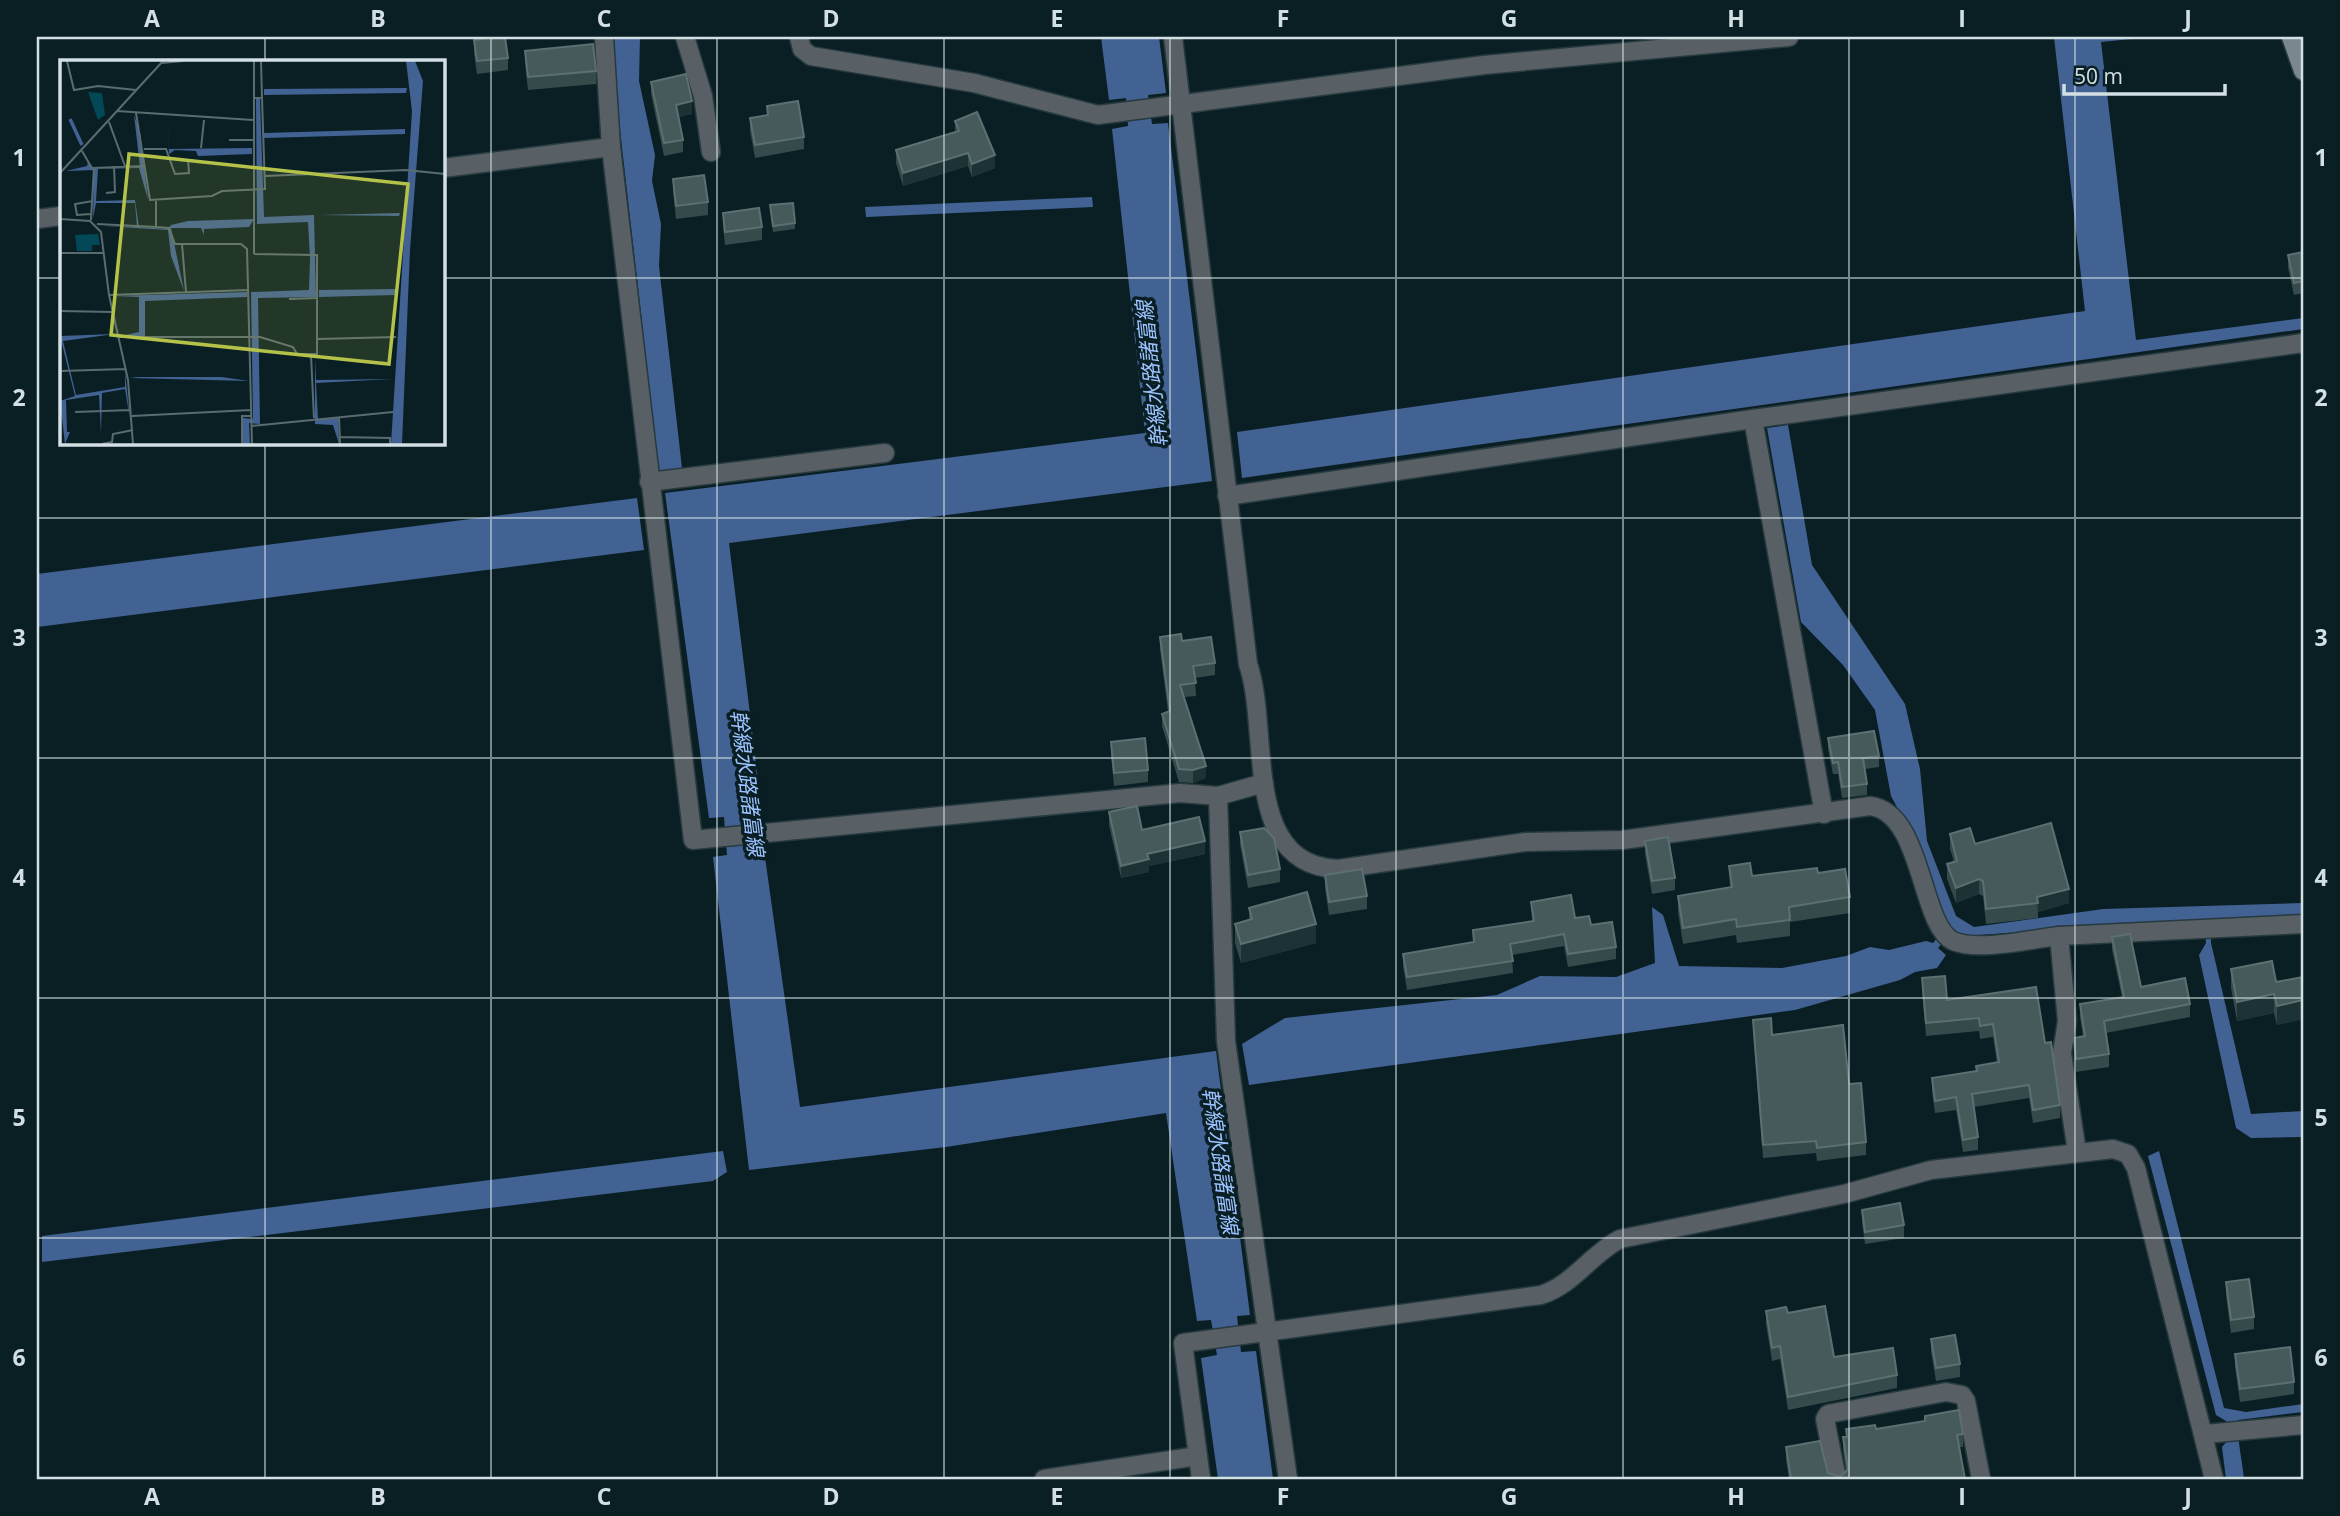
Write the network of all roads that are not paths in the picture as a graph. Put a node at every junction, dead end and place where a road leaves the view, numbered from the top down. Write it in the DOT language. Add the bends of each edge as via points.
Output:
graph roads {
  1 [pos="604,37"];
  2 [pos="685,37"];
  3 [pos="799,37"];
  4 [pos="1173,37"];
  5 [pos="1789,37"];
  6 [pos="2291,37"];
  7 [pos="2303,71"];
  8 [pos="1181,106"];
  9 [pos="611,147"];
  10 [pos="711,152"];
  11 [pos="444,168"];
  12 [pos="60,216"];
  13 [pos="37,219"];
  14 [pos="2303,343"];
  15 [pos="1753,419"];
  16 [pos="885,453"];
  17 [pos="649,482"];
  18 [pos="1227,496"];
  19 [pos="1264,783"];
  20 [pos="1217,796"];
  21 [pos="1824,814"];
  22 [pos="2303,924"];
  23 [pos="2059,936"];
  24 [pos="2077,1152"];
  25 [pos="1269,1332"];
  26 [pos="2303,1425"];
  27 [pos="2205,1434"];
  28 [pos="1198,1456"];
  29 [pos="1044,1479"];
  30 [pos="1201,1479"];
  31 [pos="1289,1479"];
  32 [pos="1837,1479"];
  33 [pos="1981,1479"];
  34 [pos="2214,1479"];
  1 -- 9 [label="street"];
  2 -- 10 [label="street" via="703,96"];
  3 -- 8 [label="street" via="802,49 811,56 974,83 1098,115"];
  4 -- 8 [label="street"];
  5 -- 8 [label="street" via="1484,65"];
  6 -- 7 [label="street"];
  8 -- 18 [label="street"];
  9 -- 11 [label="street"];
  9 -- 17 [label="street"];
  12 -- 13 [label="street"];
  14 -- 15 [label="street"];
  15 -- 18 [label="street"];
  15 -- 21 [label="street"];
  16 -- 17 [label="street"];
  17 -- 20 [label="street" via="693,840 1180,793"];
  18 -- 19 [label="street"];
  19 -- 20 [label="street"];
  19 -- 21 [label="street" via="1277,836 1296,858 1319,868 1526,842 1622,840"];
  20 -- 25 [label="street" via="1226,1041"];
  21 -- 23 [label="street" via="1870,806 1890,812 1908,840 1945,934 1971,946"];
  22 -- 23 [label="street"];
  23 -- 24 [label="street" via="2067,1021 2062,1053"];
  24 -- 25 [label="street" via="1931,1170 1844,1194 1620,1239 1566,1283 1541,1295"];
  24 -- 27 [label="street" via="2113,1149 2128,1154 2136,1168"];
  25 -- 28 [label="street" via="1183,1343"];
  25 -- 31 [label="street"];
  26 -- 27 [label="street"];
  27 -- 34 [label="street"];
  28 -- 29 [label="street"];
  28 -- 30 [label="street"];
  32 -- 33 [label="street" via="1825,1419 1828,1414 1946,1392 1962,1395 1966,1401"];
}
